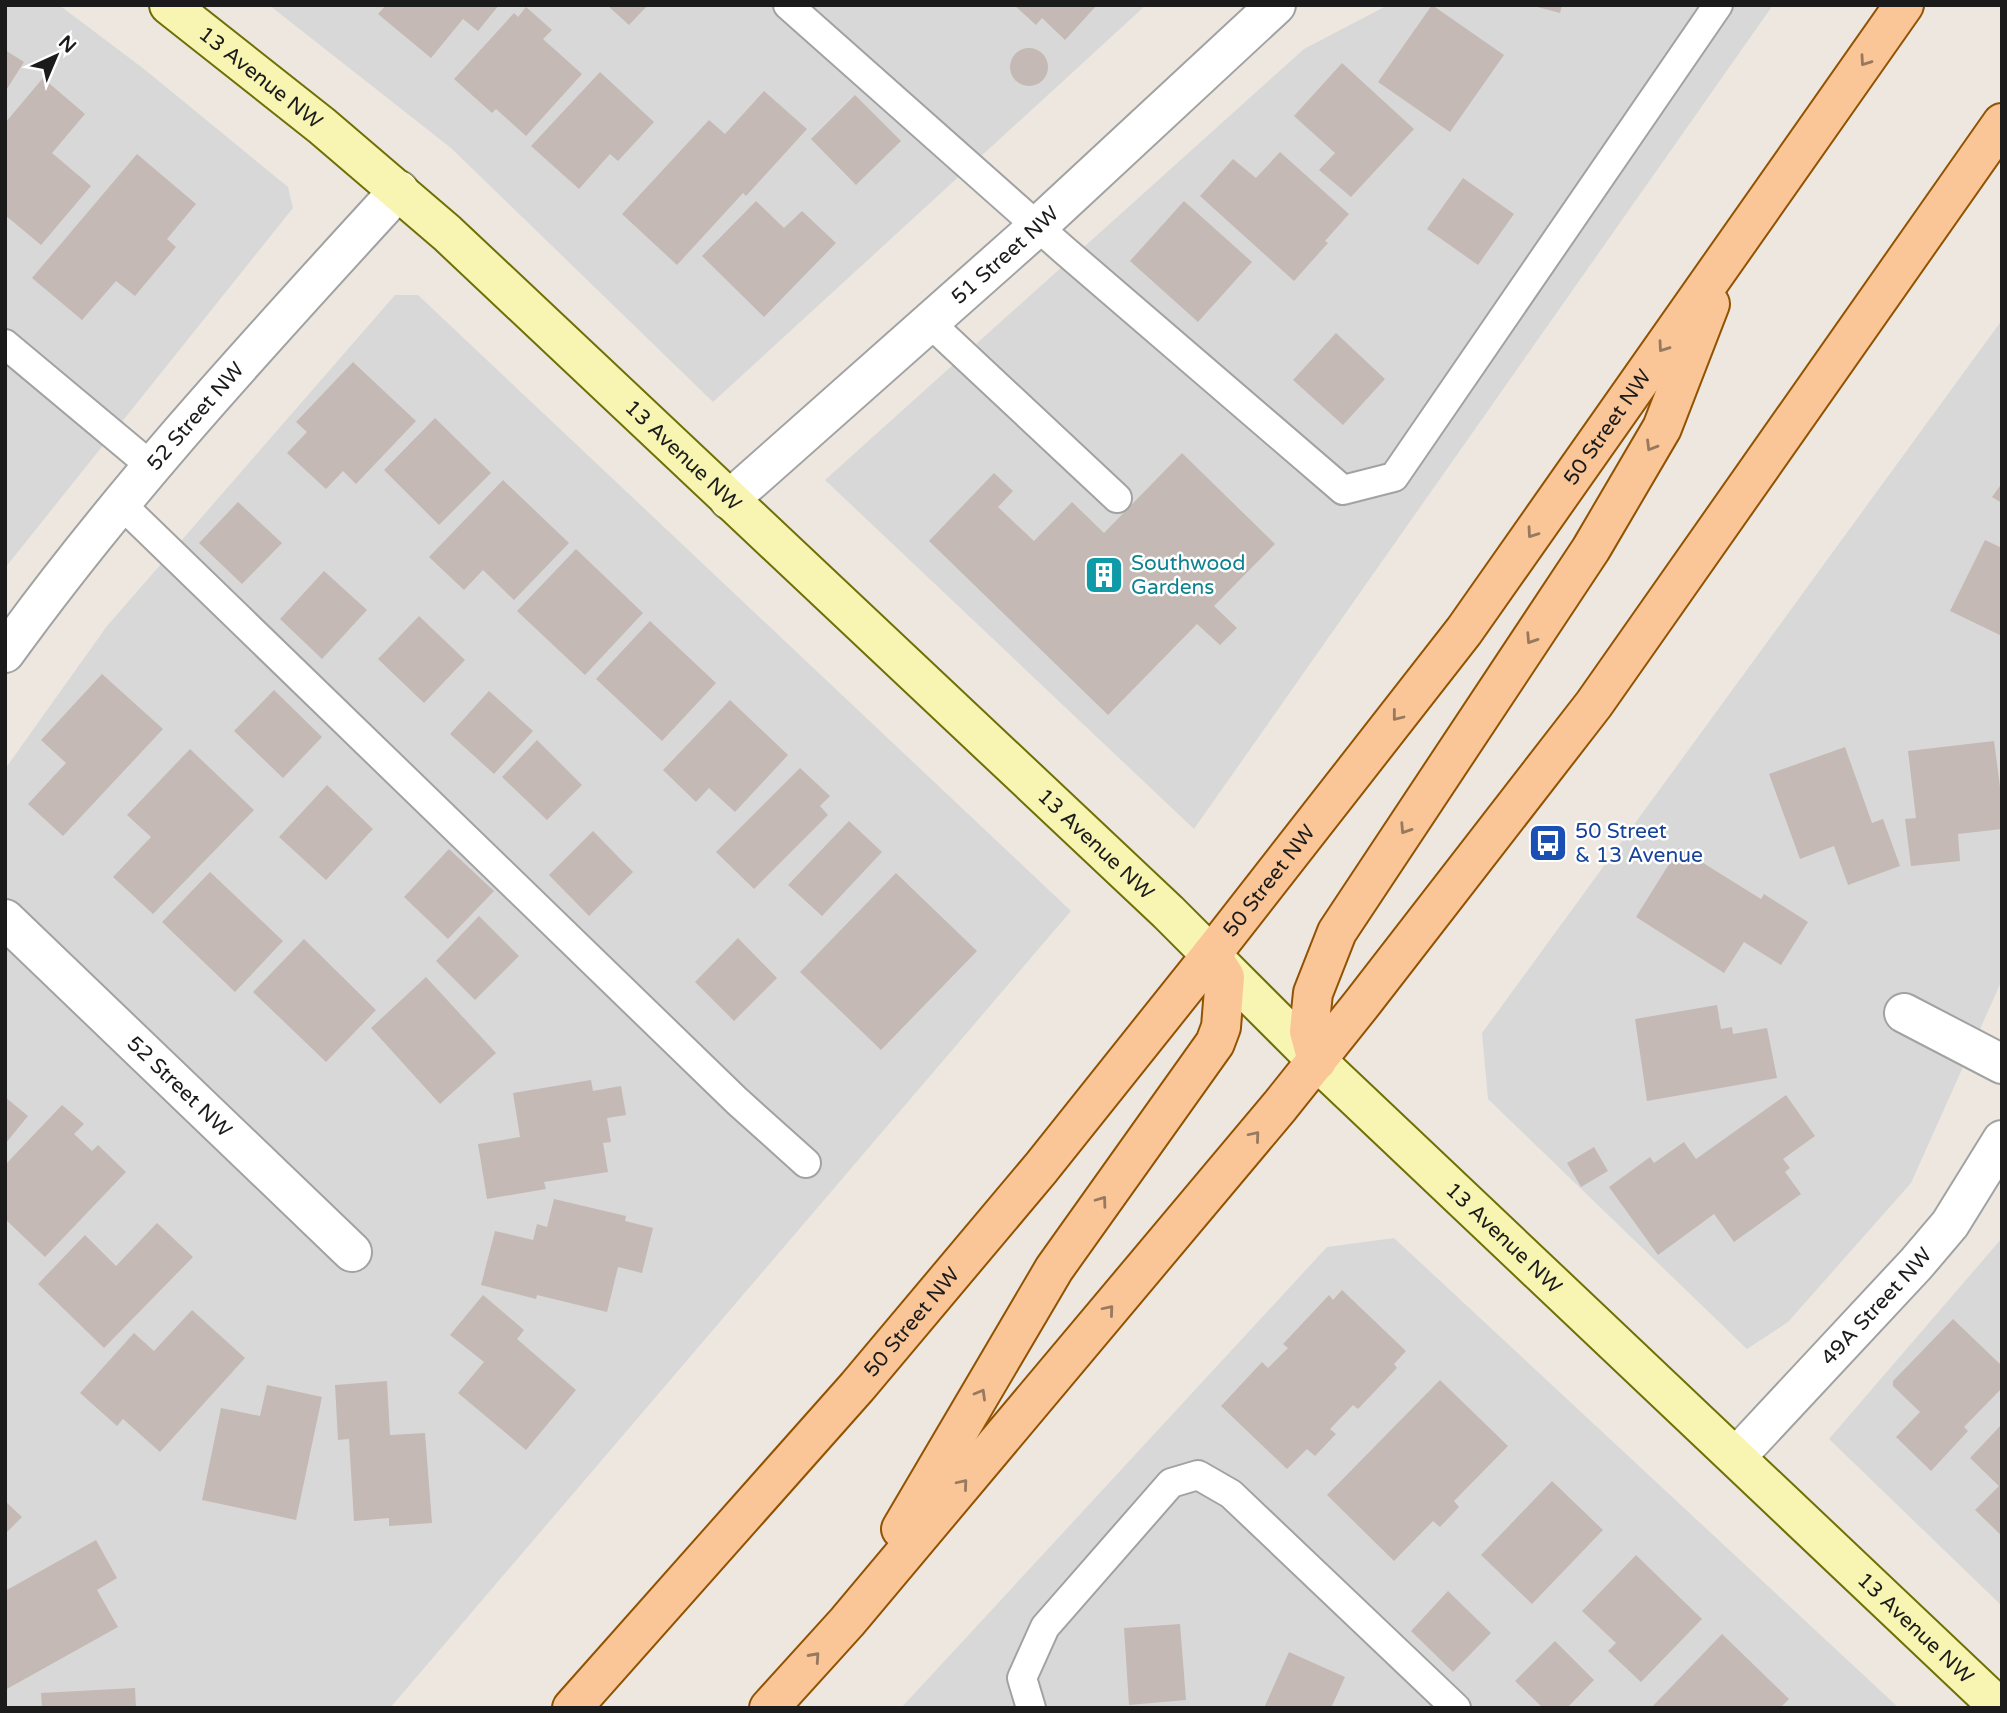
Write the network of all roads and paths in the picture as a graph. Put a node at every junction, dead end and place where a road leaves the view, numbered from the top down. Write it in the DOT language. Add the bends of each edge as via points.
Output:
graph roads {
  1 [pos="169,5"];
  2 [pos="788,5"];
  3 [pos="1276,5"];
  4 [pos="1718,5"];
  5 [pos="1904,5"];
  6 [pos="2002,123"];
  7 [pos="399,190"];
  8 [pos="1038,226"];
  9 [pos="1732,247"];
  10 [pos="930,323"];
  11 [pos="5,344"];
  12 [pos="151,466"];
  13 [pos="1117,498"];
  14 [pos="729,500"];
  15 [pos="120,503"];
  16 [pos="5,653"];
  17 [pos="5,919"];
  18 [pos="1211,955"];
  19 [pos="1904,1013"];
  20 [pos="1317,1061"];
  21 [pos="2002,1064"];
  22 [pos="2002,1140"];
  23 [pos="806,1163"];
  24 [pos="352,1252"];
  25 [pos="1736,1457"];
  26 [pos="848,1622"];
  27 [pos="572,1708"];
  28 [pos="769,1708"];
  29 [pos="1031,1708"];
  30 [pos="1456,1708"];
  31 [pos="2000,1708"];
  1 -- 7 [label="street, 13 Avenue NW"];
  2 -- 8 [label="lane"];
  3 -- 8 [label="street, 51 Street NW"];
  4 -- 8 [label="lane" via="1394,477 1343,490"];
  5 -- 9 [label="main road, 50 Street NW, one-way"];
  6 -- 20 [label="main road" via="1594,704"];
  7 -- 12 [label="street, 52 Street NW"];
  7 -- 14 [label="street, 13 Avenue NW"];
  8 -- 10 [label="street, 51 Street NW"];
  9 -- 18 [label="main road, 50 Street NW, one-way" via="1464,631"];
  9 -- 20 [label="main road, one-way" via="1662,428 1591,549 1337,932 1313,993 1309,1031"];
  10 -- 13 [label="lane"];
  10 -- 14 [label="street, 51 Street NW"];
  11 -- 12 [label="lane"];
  12 -- 15 [label="street, 52 Street NW"];
  14 -- 18 [label="street, 13 Avenue NW"];
  15 -- 16 [label="street, 52 Street NW"];
  15 -- 23 [label="lane"];
  17 -- 24 [label="street, 52 Street NW"];
  18 -- 20 [label="street, 13 Avenue NW"];
  26 -- 18 [label="main road, one-way" via="1054,1269 1214,1043 1221,1027 1225,977"];
  18 -- 27 [label="main road, 50 Street NW" via="1041,1168 857,1387"];
  19 -- 21 [label="street"];
  20 -- 25 [label="street, 13 Avenue NW"];
  26 -- 20 [label="main road, one-way"];
  22 -- 25 [label="street, 49A Street NW" via="1950,1224"];
  25 -- 31 [label="street, 13 Avenue NW"];
  28 -- 26 [label="main road, one-way"];
  29 -- 30 [label="lane" via="1022,1678 1045,1627 1171,1483 1198,1475 1231,1494"];
}
